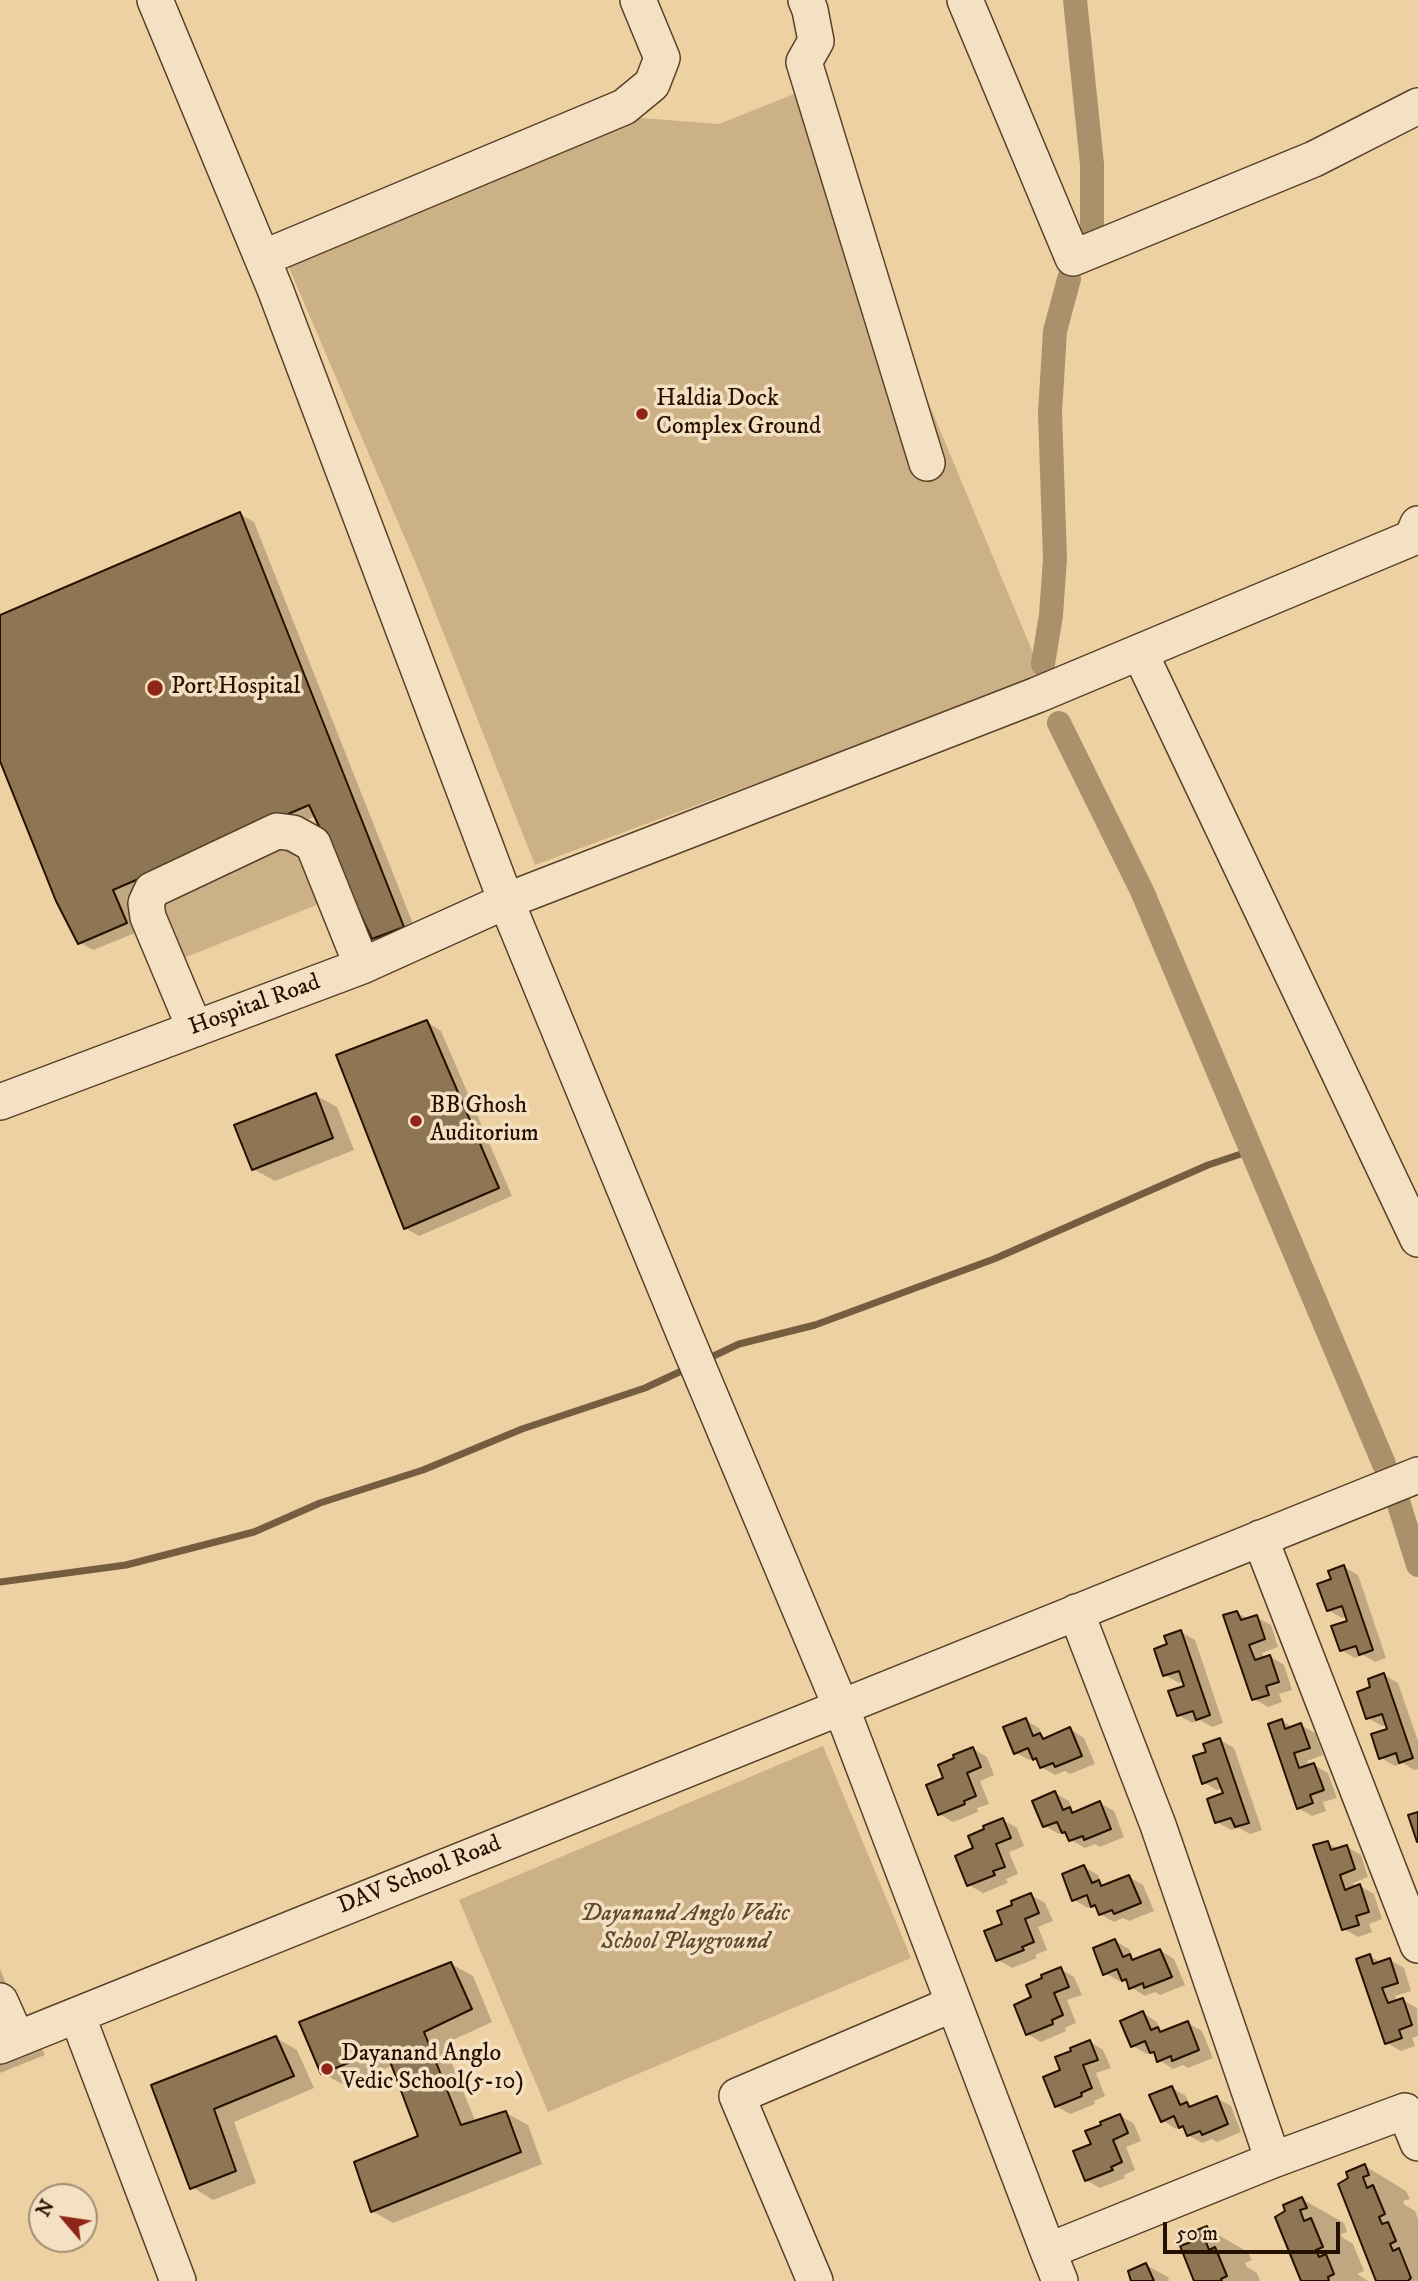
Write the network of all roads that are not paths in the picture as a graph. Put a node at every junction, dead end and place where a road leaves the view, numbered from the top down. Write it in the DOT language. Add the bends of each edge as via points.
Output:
graph roads {
  1 [pos="155,0"];
  2 [pos="638,0"];
  3 [pos="806,0"];
  4 [pos="965,0"];
  5 [pos="1418,106"];
  6 [pos="262,258"];
  7 [pos="927,463"];
  8 [pos="1418,524"];
  9 [pos="1140,653"];
  10 [pos="506,901"];
  11 [pos="362,966"];
  12 [pos="195,1029"];
  13 [pos="0,1102"];
  14 [pos="1418,1239"];
  15 [pos="1418,1475"];
  16 [pos="1260,1538"];
  17 [pos="1076,1612"];
  18 [pos="841,1707"];
  19 [pos="1418,1945"];
  20 [pos="0,2001"];
  21 [pos="953,2004"];
  22 [pos="77,2015"];
  23 [pos="9,2042"];
  24 [pos="1412,2108"];
  25 [pos="1418,2143"];
  26 [pos="1273,2160"];
  27 [pos="1054,2266"];
  28 [pos="178,2281"];
  29 [pos="815,2281"];
  1 -- 6 [label="street"];
  2 -- 6 [label="street" via="662,58 652,84 624,107"];
  3 -- 7 [label="street" via="816,41 804,62"];
  4 -- 5 [label="street" via="1073,258 1314,159"];
  6 -- 10 [label="street"];
  8 -- 9 [label="street, Hospital Road" via="1412,538"];
  9 -- 10 [label="street, Hospital Road"];
  9 -- 14 [label="street"];
  10 -- 11 [label="street, Hospital Road"];
  10 -- 18 [label="street"];
  11 -- 12 [label="street, Hospital Road"];
  11 -- 12 [label="street" via="313,844 293,833 277,831 152,890 146,902 148,917"];
  12 -- 13 [label="street, Hospital Road"];
  15 -- 16 [label="street, DAV School Road"];
  16 -- 17 [label="street, DAV School Road"];
  16 -- 19 [label="street"];
  17 -- 18 [label="street, DAV School Road"];
  17 -- 26 [label="street" via="1158,1825"];
  18 -- 21 [label="street"];
  18 -- 22 [label="street, DAV School Road"];
  20 -- 23 [label="street"];
  21 -- 27 [label="street"];
  21 -- 29 [label="street" via="737,2096"];
  22 -- 23 [label="street, DAV School Road"];
  22 -- 28 [label="street"];
  24 -- 25 [label="street"];
  24 -- 26 [label="street"];
  26 -- 27 [label="street"];
}
